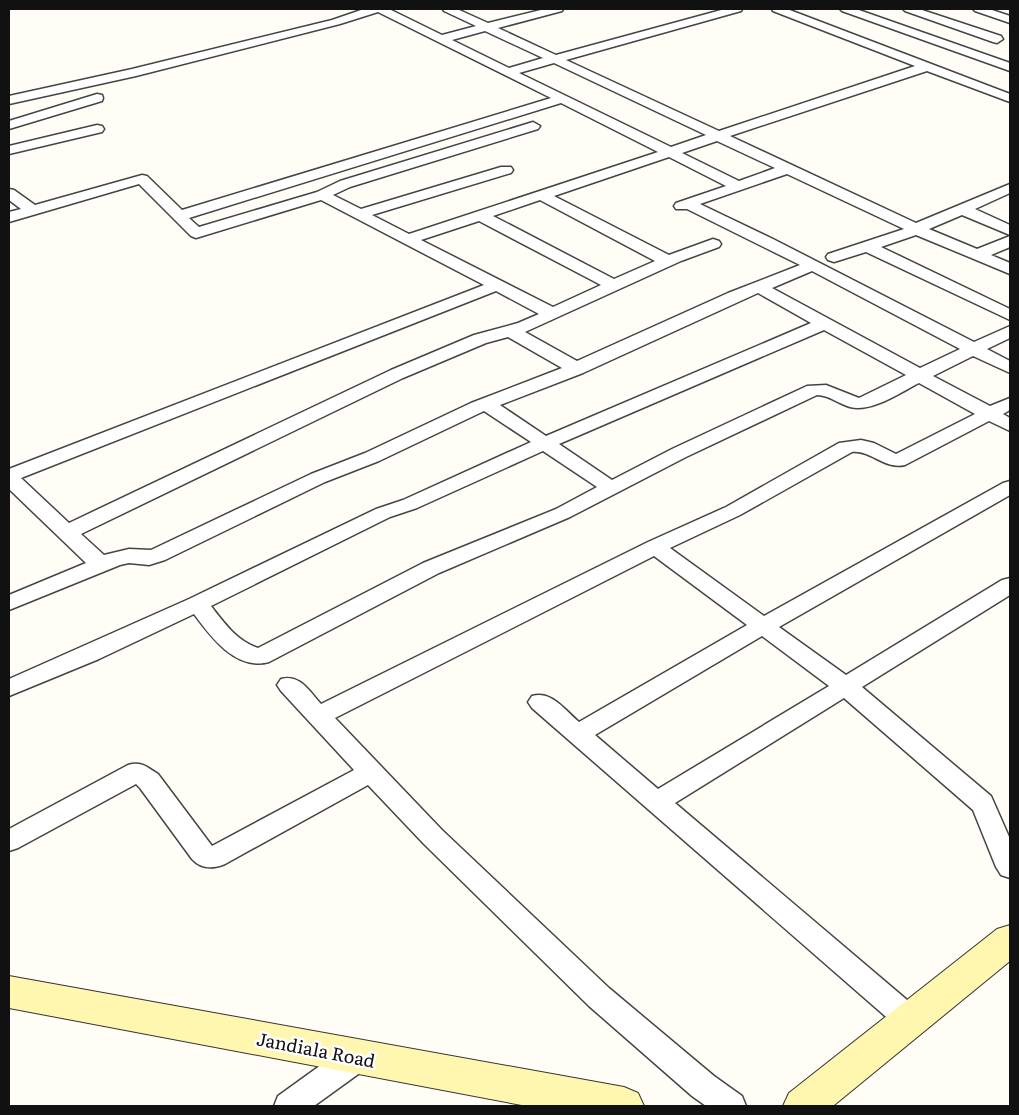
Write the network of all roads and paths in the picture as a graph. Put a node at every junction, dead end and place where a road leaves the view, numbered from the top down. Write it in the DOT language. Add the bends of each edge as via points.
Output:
graph roads {
  1 [pos="375,9"];
  2 [pos="380,9"];
  3 [pos="448,9"];
  4 [pos="558,9"];
  5 [pos="737,9"];
  6 [pos="776,9"];
  7 [pos="846,9"];
  8 [pos="909,9"];
  9 [pos="979,9"];
  10 [pos="357,11"];
  11 [pos="945,11"];
  12 [pos="930,16"];
  13 [pos="1010,20"];
  14 [pos="486,27"];
  15 [pos="440,39"];
  16 [pos="962,50"];
  17 [pos="555,60"];
  18 [pos="933,61"];
  19 [pos="1010,68"];
  20 [pos="508,72"];
  21 [pos="12,96"];
  22 [pos="97,98"];
  23 [pos="1010,98"];
  24 [pos="562,99"];
  25 [pos="9,125"];
  26 [pos="533,126"];
  27 [pos="97,129"];
  28 [pos="716,136"];
  29 [pos="9,150"];
  30 [pos="669,152"];
  31 [pos="787,169"];
  32 [pos="506,170"];
  33 [pos="312,175"];
  34 [pos="738,186"];
  35 [pos="1010,189"];
  36 [pos="329,192"];
  37 [pos="9,193"];
  38 [pos="540,195"];
  39 [pos="962,209"];
  40 [pos="32,210"];
  41 [pos="360,214"];
  42 [pos="480,215"];
  43 [pos="180,216"];
  44 [pos="9,217"];
  45 [pos="916,229"];
  46 [pos="1010,230"];
  47 [pos="409,239"];
  48 [pos="1010,240"];
  49 [pos="713,244"];
  50 [pos="868,247"];
  51 [pos="977,255"];
  52 [pos="834,257"];
  53 [pos="668,261"];
  54 [pos="812,266"];
  55 [pos="1010,269"];
  56 [pos="497,285"];
  57 [pos="613,285"];
  58 [pos="758,287"];
  59 [pos="553,314"];
  60 [pos="1010,315"];
  61 [pos="824,324"];
  62 [pos="511,331"];
  63 [pos="1010,331"];
  64 [pos="973,349"];
  65 [pos="1010,368"];
  66 [pos="576,369"];
  67 [pos="920,376"];
  68 [pos="486,404"];
  69 [pos="1010,404"];
  70 [pos="990,415"];
  71 [pos="1010,425"];
  72 [pos="545,443"];
  73 [pos="9,477"];
  74 [pos="610,487"];
  75 [pos="1010,487"];
  76 [pos="68,532"];
  77 [pos="655,547"];
  78 [pos="100,564"];
  79 [pos="1010,585"];
  80 [pos="9,603"];
  81 [pos="197,604"];
  82 [pos="763,626"];
  83 [pos="289,685"];
  84 [pos="844,686"];
  85 [pos="9,688"];
  86 [pos="540,702"];
  87 [pos="318,716"];
  88 [pos="578,734"];
  89 [pos="371,772"];
  90 [pos="657,802"];
  91 [pos="9,841"];
  92 [pos="1010,867"];
  93 [pos="1010,940"];
  94 [pos="9,992"];
  95 [pos="910,1020"];
  96 [pos="357,1056"];
  97 [pos="288,1106"];
  98 [pos="616,1106"];
  99 [pos="731,1106"];
  100 [pos="802,1106"];
  1 -- 10 [label="street"];
  2 -- 15 [label="street"];
  3 -- 14 [label="street"];
  4 -- 14 [label="street"];
  5 -- 17 [label="street"];
  6 -- 18 [label="street"];
  7 -- 16 [label="street"];
  8 -- 12 [label="street"];
  9 -- 13 [label="street"];
  10 -- 21 [label="street" via="336,22 141,70"];
  11 -- 12 [label="street"];
  12 -- 16 [label="street" via="997,39"];
  14 -- 15 [label="street"];
  14 -- 17 [label="street"];
  15 -- 20 [label="street"];
  16 -- 18 [label="street"];
  16 -- 19 [label="street"];
  17 -- 20 [label="street"];
  17 -- 28 [label="street"];
  18 -- 23 [label="street"];
  18 -- 28 [label="street"];
  20 -- 24 [label="street"];
  22 -- 25 [label="street"];
  24 -- 30 [label="street"];
  24 -- 33 [label="street"];
  26 -- 36 [label="street" via="345,184"];
  27 -- 29 [label="street"];
  28 -- 30 [label="street"];
  28 -- 31 [label="street"];
  30 -- 34 [label="street"];
  30 -- 38 [label="street"];
  31 -- 34 [label="street"];
  31 -- 45 [label="street"];
  32 -- 41 [label="street"];
  33 -- 36 [label="street"];
  33 -- 43 [label="street"];
  34 -- 54 [label="street" via="684,206 768,242"];
  35 -- 39 [label="street"];
  36 -- 41 [label="street"];
  36 -- 43 [label="street" via="196,233"];
  37 -- 40 [label="street"];
  38 -- 42 [label="street"];
  38 -- 53 [label="street"];
  39 -- 45 [label="street"];
  39 -- 46 [label="street"];
  40 -- 43 [label="street" via="142,179"];
  40 -- 44 [label="street"];
  41 -- 47 [label="street"];
  42 -- 47 [label="street"];
  42 -- 57 [label="street"];
  45 -- 50 [label="street"];
  45 -- 51 [label="street"];
  47 -- 56 [label="street"];
  48 -- 51 [label="street"];
  49 -- 53 [label="street"];
  50 -- 52 [label="street"];
  50 -- 60 [label="street"];
  51 -- 55 [label="street"];
  53 -- 57 [label="street"];
  54 -- 58 [label="street"];
  54 -- 64 [label="street"];
  56 -- 59 [label="street"];
  56 -- 73 [label="street"];
  57 -- 59 [label="street"];
  58 -- 61 [label="street"];
  58 -- 66 [label="street"];
  59 -- 62 [label="street"];
  61 -- 67 [label="street"];
  61 -- 72 [label="street"];
  62 -- 66 [label="street"];
  62 -- 76 [label="street" via="480,339 397,374"];
  63 -- 64 [label="street"];
  64 -- 65 [label="street"];
  64 -- 67 [label="street"];
  66 -- 68 [label="street"];
  67 -- 70 [label="street"];
  67 -- 74 [label="street" via="862,404 825,389 814,390"];
  68 -- 72 [label="street"];
  68 -- 78 [label="street" via="372,457 318,478 158,556 114,558"];
  69 -- 70 [label="street"];
  70 -- 71 [label="street"];
  70 -- 77 [label="street" via="898,461 866,446 846,447 734,511"];
  72 -- 74 [label="street"];
  72 -- 81 [label="street" via="410,504 382,513"];
  73 -- 76 [label="street"];
  74 -- 81 [label="street" via="563,513 431,568 261,656 241,649 219,631"];
  75 -- 82 [label="street"];
  76 -- 78 [label="street"];
  77 -- 82 [label="street"];
  77 -- 87 [label="street"];
  78 -- 80 [label="street"];
  79 -- 84 [label="street"];
  81 -- 85 [label="street"];
  82 -- 84 [label="street"];
  82 -- 88 [label="street"];
  83 -- 87 [label="street"];
  84 -- 90 [label="street"];
  84 -- 92 [label="street" via="982,803"];
  86 -- 88 [label="street"];
  87 -- 89 [label="street"];
  88 -- 90 [label="street"];
  89 -- 91 [label="street" via="216,857 206,857 201,852 149,781 138,772"];
  89 -- 99 [label="street" via="432,837 599,997"];
  90 -- 95 [label="street"];
  93 -- 95 [label="main road"];
  94 -- 96 [label="main road, Jandiala Road"];
  95 -- 100 [label="main road"];
  96 -- 97 [label="street"];
  96 -- 98 [label="main road, Jandiala Road"];
}
